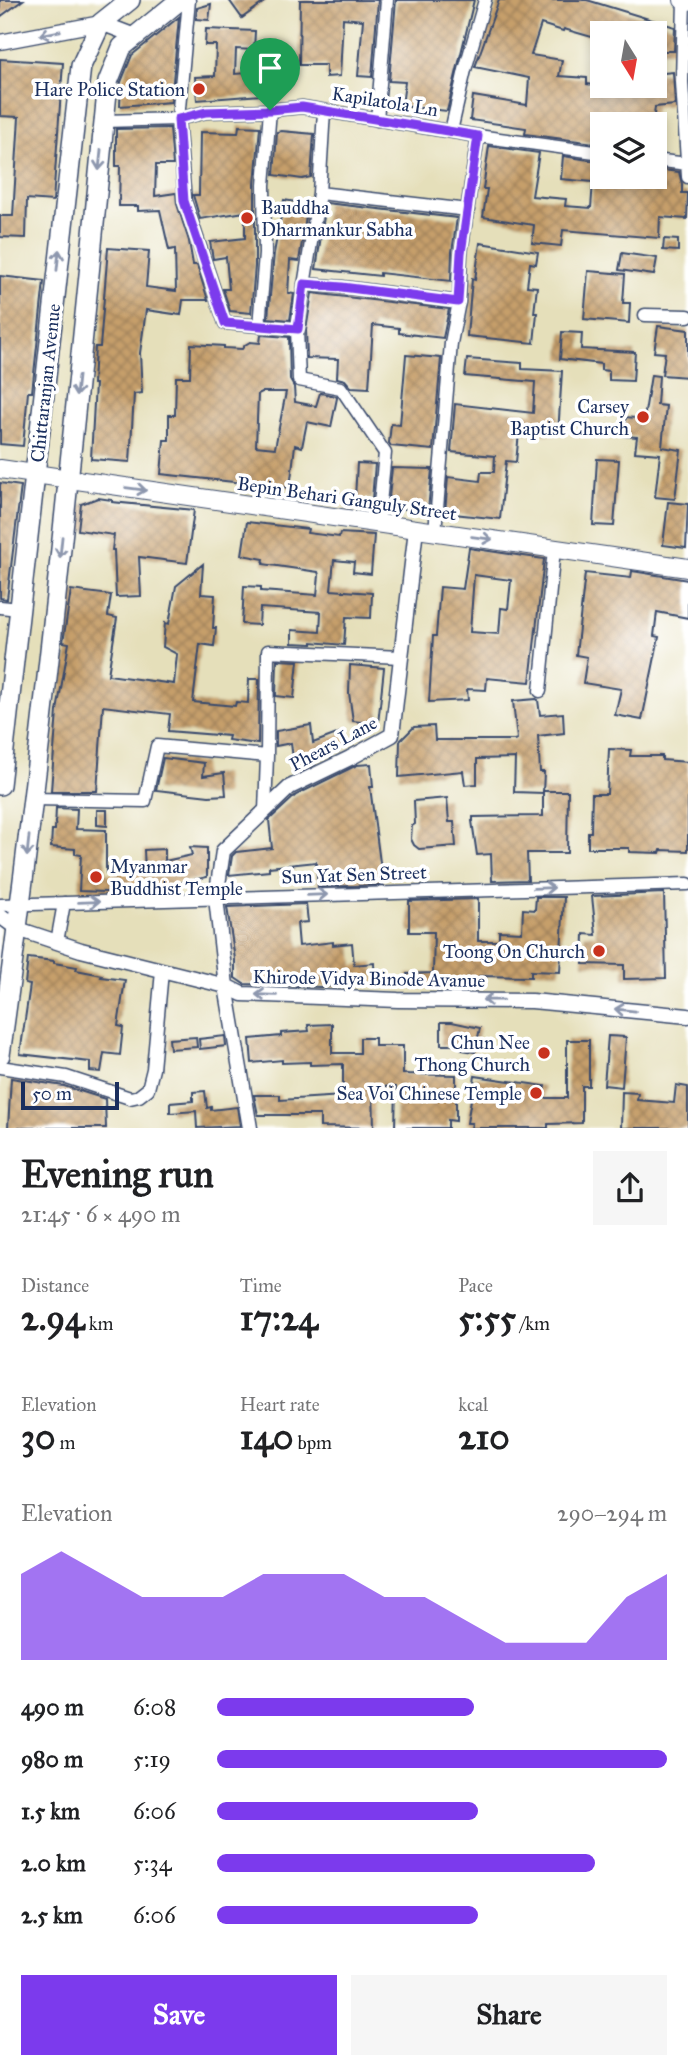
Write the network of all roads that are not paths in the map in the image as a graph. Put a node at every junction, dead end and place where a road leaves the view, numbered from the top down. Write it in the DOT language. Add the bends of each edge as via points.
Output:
graph roads {
  1 [pos="130,0"];
  2 [pos="180,0"];
  3 [pos="189,0"];
  4 [pos="387,0"];
  5 [pos="485,0"];
  6 [pos="685,1"];
  7 [pos="101,23"];
  8 [pos="135,36"];
  9 [pos="0,42"];
  10 [pos="270,110"];
  11 [pos="324,111"];
  12 [pos="178,119"];
  13 [pos="377,120"];
  14 [pos="104,121"];
  15 [pos="451,131"];
  16 [pos="478,136"];
  17 [pos="590,151"];
  18 [pos="667,162"];
  19 [pos="687,164"];
  20 [pos="688,177"];
  21 [pos="320,193"];
  22 [pos="468,210"];
  23 [pos="304,284"];
  24 [pos="458,302"];
  25 [pos="645,315"];
  26 [pos="688,316"];
  27 [pos="259,326"];
  28 [pos="298,329"];
  29 [pos="0,469"];
  30 [pos="34,474"];
  31 [pos="68,479"];
  32 [pos="378,524"];
  33 [pos="416,529"];
  34 [pos="435,532"];
  35 [pos="554,549"];
  36 [pos="688,568"];
  37 [pos="9,608"];
  38 [pos="401,657"];
  39 [pos="540,691"];
  40 [pos="5,712"];
  41 [pos="267,756"];
  42 [pos="0,785"];
  43 [pos="33,799"];
  44 [pos="265,811"];
  45 [pos="688,884"];
  46 [pos="216,898"];
  47 [pos="64,903"];
  48 [pos="21,904"];
  49 [pos="0,905"];
  50 [pos="0,916"];
  51 [pos="18,929"];
  52 [pos="57,942"];
  53 [pos="162,971"];
  54 [pos="226,986"];
  55 [pos="688,1016"];
  56 [pos="0,1055"];
  57 [pos="0,1067"];
  58 [pos="250,1128"];
  1 -- 7 [label="main road, Chittaranjan Avenue"];
  2 -- 8 [label="main road"];
  3 -- 12 [label="street"];
  4 -- 13 [label="street"];
  5 -- 15 [label="street"];
  6 -- 19 [label="street" via="682,82"];
  7 -- 8 [label="street"];
  7 -- 9 [label="street, one-way"];
  30 -- 7 [label="main road, Chittaranjan Avenue, one-way" via="80,66"];
  8 -- 14 [label="main road" via="122,47 108,82"];
  10 -- 11 [label="street, Kapilatola Ln" via="302,107"];
  10 -- 12 [label="street, Kapilatola Ln" via="206,112"];
  10 -- 27 [label="street"];
  11 -- 13 [label="street, Kapilatola Ln"];
  11 -- 21 [label="street"];
  12 -- 14 [label="street, Kapilatola Ln"];
  12 -- 27 [label="street" via="184,201 225,323"];
  13 -- 15 [label="street, Kapilatola Ln"];
  14 -- 31 [label="main road, one-way"];
  15 -- 16 [label="street, Kapilatola Ln"];
  16 -- 17 [label="street, Kapilatola Ln"];
  16 -- 22 [label="street"];
  18 -- 19 [label="street"];
  19 -- 20 [label="street"];
  21 -- 22 [label="street"];
  21 -- 23 [label="street"];
  22 -- 24 [label="street"];
  23 -- 24 [label="street"];
  23 -- 28 [label="street"];
  24 -- 34 [label="street"];
  25 -- 26 [label="street"];
  27 -- 28 [label="street"];
  28 -- 32 [label="street" via="299,380 341,388 385,453"];
  29 -- 30 [label="main road, Bepin Behari Ganguly Street"];
  30 -- 31 [label="main road, Bepin Behari Ganguly Street"];
  30 -- 37 [label="main road, Chittaranjan Avenue"];
  31 -- 32 [label="main road, Bepin Behari Ganguly Street, one-way"];
  31 -- 43 [label="main road, one-way"];
  32 -- 33 [label="main road, Bepin Behari Ganguly Street"];
  33 -- 34 [label="main road, Bepin Behari Ganguly Street"];
  33 -- 38 [label="street, Phears Lane"];
  34 -- 35 [label="main road, Bepin Behari Ganguly Street, one-way"];
  35 -- 36 [label="main road, Bepin Behari Ganguly Street"];
  35 -- 39 [label="street"];
  37 -- 40 [label="main road, Chittaranjan Avenue"];
  38 -- 41 [label="street" via="268,651"];
  38 -- 44 [label="street, Phears Lane" via="392,734 290,787"];
  40 -- 42 [label="main road, Chittaranjan Avenue"];
  41 -- 43 [label="street" via="157,746 145,801"];
  41 -- 44 [label="street"];
  43 -- 48 [label="main road, one-way"];
  44 -- 46 [label="street, Phears Lane" via="223,851"];
  46 -- 45 [label="street, Sun Yat Sen Street, one-way"];
  47 -- 46 [label="street, Sun Yat Sen Street, one-way"];
  46 -- 54 [label="street, Phears Lane"];
  47 -- 48 [label="street, Sun Yat Sen Street"];
  47 -- 52 [label="street"];
  48 -- 49 [label="street, Sun Yat Sen Street"];
  48 -- 51 [label="main road"];
  50 -- 51 [label="street, Khirode Vidya Binode Avanue"];
  51 -- 52 [label="street, Khirode Vidya Binode Avanue"];
  51 -- 56 [label="main road"];
  52 -- 53 [label="street, Khirode Vidya Binode Avanue"];
  53 -- 54 [label="street, Khirode Vidya Binode Avanue"];
  53 -- 57 [label="street" via="153,1069 148,1089 139,1096 130,1098 66,1077"];
  55 -- 54 [label="street, Khirode Vidya Binode Avanue, one-way" via="532,1001 242,994"];
  54 -- 58 [label="street, Phears Lane"];
}
